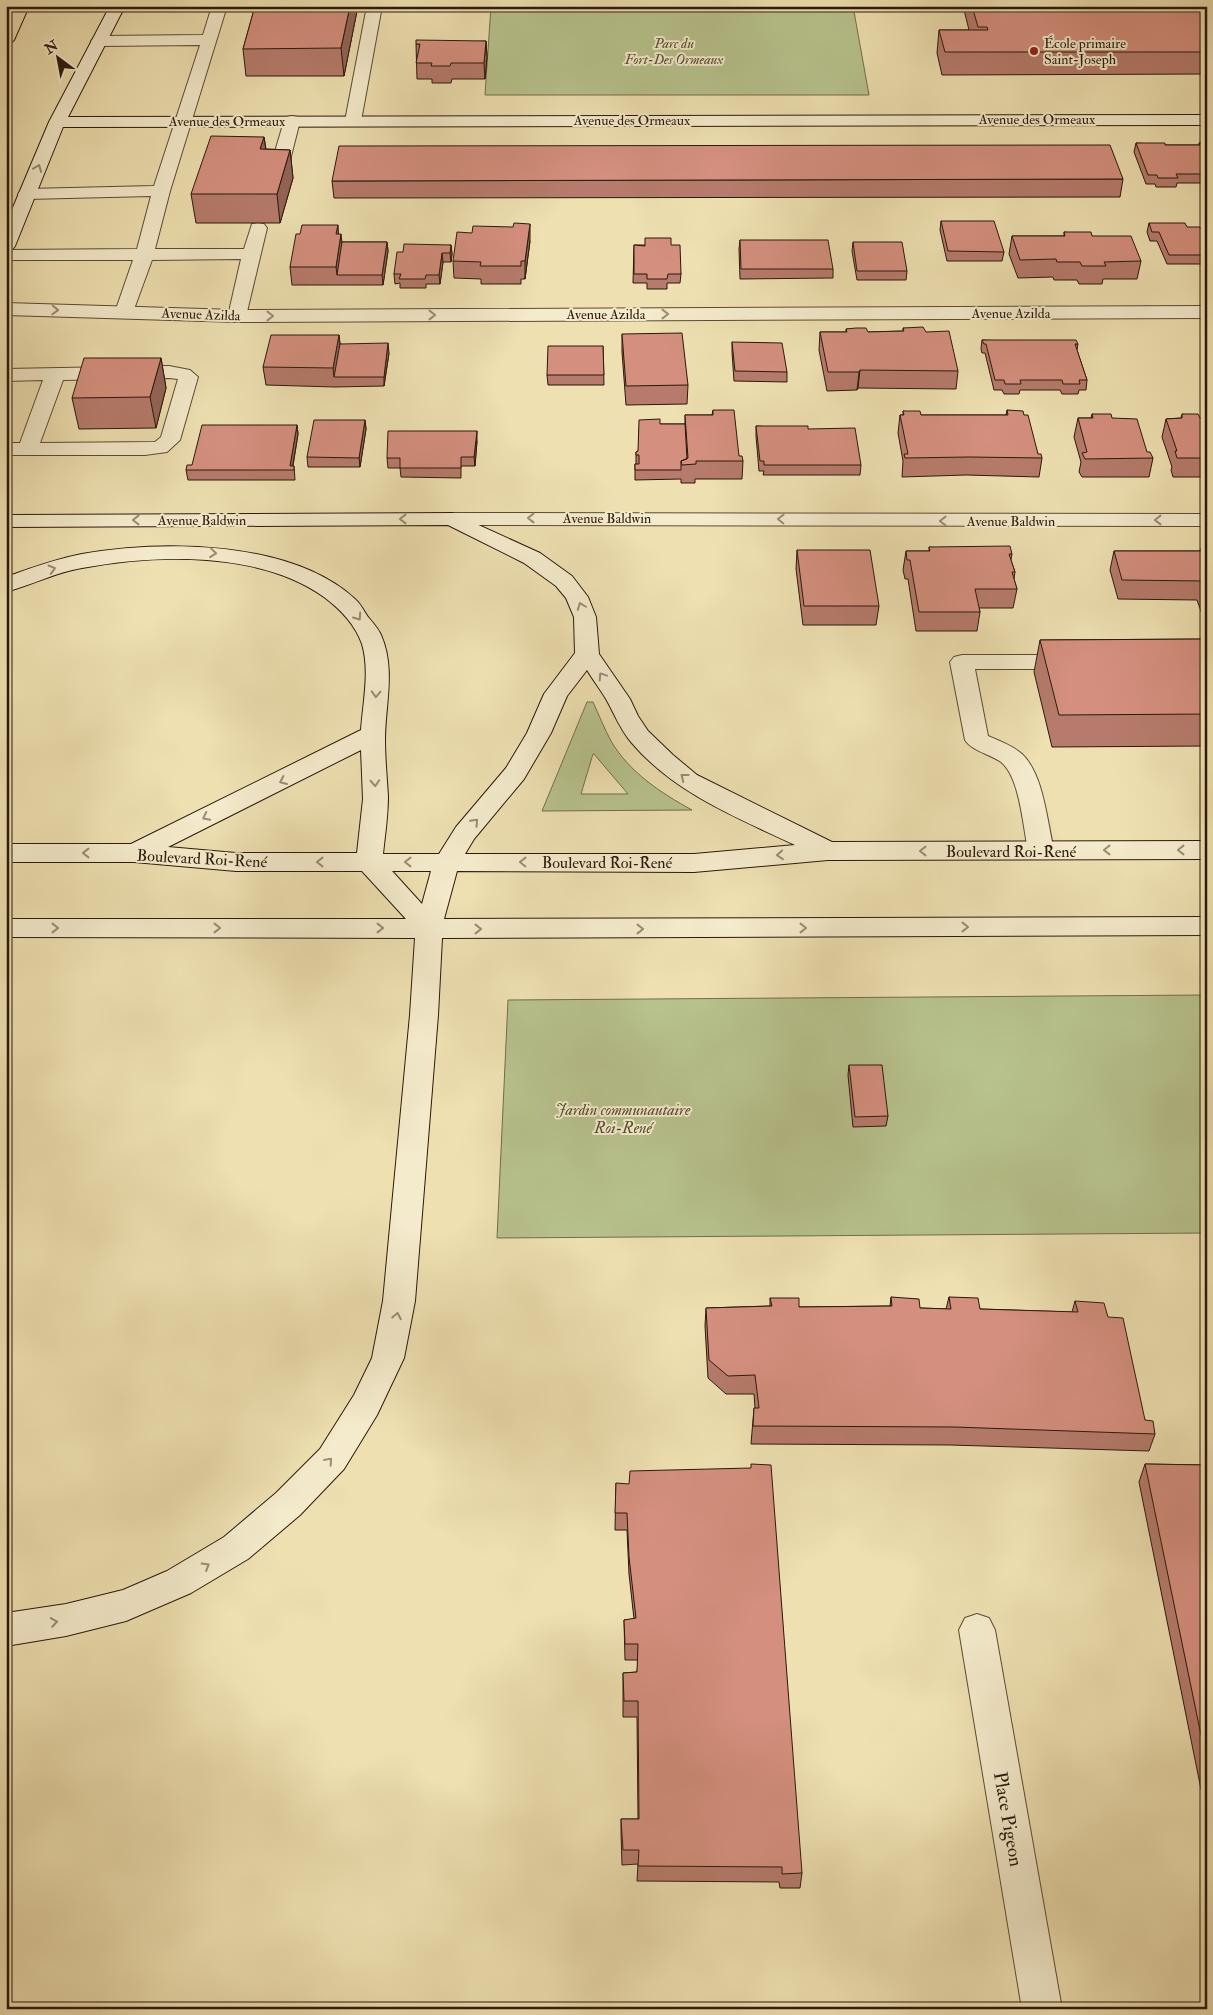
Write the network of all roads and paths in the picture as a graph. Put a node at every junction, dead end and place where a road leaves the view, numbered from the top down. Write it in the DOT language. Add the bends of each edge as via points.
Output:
graph roads {
  1 [pos="22,6"];
  2 [pos="118,6"];
  3 [pos="220,6"];
  4 [pos="374,6"];
  5 [pos="6,40"];
  6 [pos="210,40"];
  7 [pos="99,41"];
  8 [pos="353,120"];
  9 [pos="1207,120"];
  10 [pos="183,121"];
  11 [pos="292,121"];
  12 [pos="57,122"];
  13 [pos="278,172"];
  14 [pos="161,191"];
  15 [pos="27,194"];
  16 [pos="258,228"];
  17 [pos="6,246"];
  18 [pos="145,254"];
  19 [pos="252,254"];
  20 [pos="6,255"];
  21 [pos="6,310"];
  22 [pos="124,312"];
  23 [pos="1207,312"];
  24 [pos="237,316"];
  25 [pos="6,374"];
  26 [pos="55,374"];
  27 [pos="6,449"];
  28 [pos="28,449"];
  29 [pos="452,519"];
  30 [pos="6,520"];
  31 [pos="1207,520"];
  32 [pos="6,585"];
  33 [pos="587,654"];
  34 [pos="1099,661"];
  35 [pos="372,734"];
  36 [pos="1041,850"];
  37 [pos="1207,850"];
  38 [pos="828,851"];
  39 [pos="134,853"];
  40 [pos="6,854"];
  41 [pos="369,862"];
  42 [pos="447,862"];
  43 [pos="1207,926"];
  44 [pos="6,928"];
  45 [pos="429,928"];
  46 [pos="6,1630"];
  47 [pos="977,1630"];
  48 [pos="1042,2009"];
  1 -- 5 [label="highway"];
  2 -- 7 [label="street"];
  3 -- 6 [label="street"];
  4 -- 8 [label="street"];
  6 -- 7 [label="street"];
  6 -- 10 [label="street"];
  7 -- 12 [label="street"];
  8 -- 9 [label="street, Avenue des Ormeaux"];
  8 -- 11 [label="street, Avenue des Ormeaux"];
  10 -- 11 [label="street, Avenue des Ormeaux"];
  10 -- 12 [label="street, Avenue des Ormeaux"];
  10 -- 14 [label="street"];
  11 -- 13 [label="street"];
  15 -- 12 [label="street, one-way"];
  14 -- 15 [label="street"];
  14 -- 18 [label="street"];
  15 -- 17 [label="street"];
  16 -- 19 [label="street"];
  18 -- 19 [label="street"];
  18 -- 20 [label="street"];
  18 -- 22 [label="street"];
  19 -- 24 [label="street"];
  21 -- 22 [label="street, Avenue Azilda, one-way"];
  22 -- 24 [label="street, Avenue Azilda"];
  24 -- 23 [label="street, Avenue Azilda, one-way"];
  25 -- 26 [label="street"];
  26 -- 28 [label="street"];
  26 -- 28 [label="street" via="169,372 188,377 170,440 160,448"];
  27 -- 28 [label="street"];
  29 -- 30 [label="street, Avenue Baldwin, one-way"];
  31 -- 29 [label="street, Avenue Baldwin, one-way"];
  33 -- 29 [label="street, one-way" via="585,617 577,597 564,581 532,558"];
  32 -- 35 [label="street, one-way" via="81,561 158,552 235,556 272,564 301,575 329,590 351,608 368,633 375,653 377,682"];
  38 -- 33 [label="street, one-way" via="688,781 639,736"];
  42 -- 33 [label="street, one-way" via="464,833 515,773 539,733 556,694"];
  34 -- 36 [label="street" via="962,662 977,740 1017,762 1024,775"];
  35 -- 39 [label="street, one-way" via="287,780 239,800"];
  35 -- 41 [label="street, one-way" via="375,793"];
  37 -- 36 [label="street, Boulevard Roi-René, one-way"];
  36 -- 38 [label="street, Boulevard Roi-René, one-way"];
  38 -- 42 [label="street, Boulevard Roi-René, one-way" via="694,862"];
  39 -- 40 [label="street, Boulevard Roi-René, one-way"];
  41 -- 39 [label="street, Boulevard Roi-René, one-way" via="236,862"];
  42 -- 41 [label="street, Boulevard Roi-René, one-way"];
  41 -- 45 [label="street"];
  42 -- 45 [label="street"];
  45 -- 43 [label="street, one-way"];
  44 -- 45 [label="street, one-way"];
  46 -- 45 [label="street, one-way" via="126,1605 179,1582 236,1548 288,1504 332,1459 366,1405 388,1358 399,1301"];
  47 -- 48 [label="street, Place Pigeon"];
}
